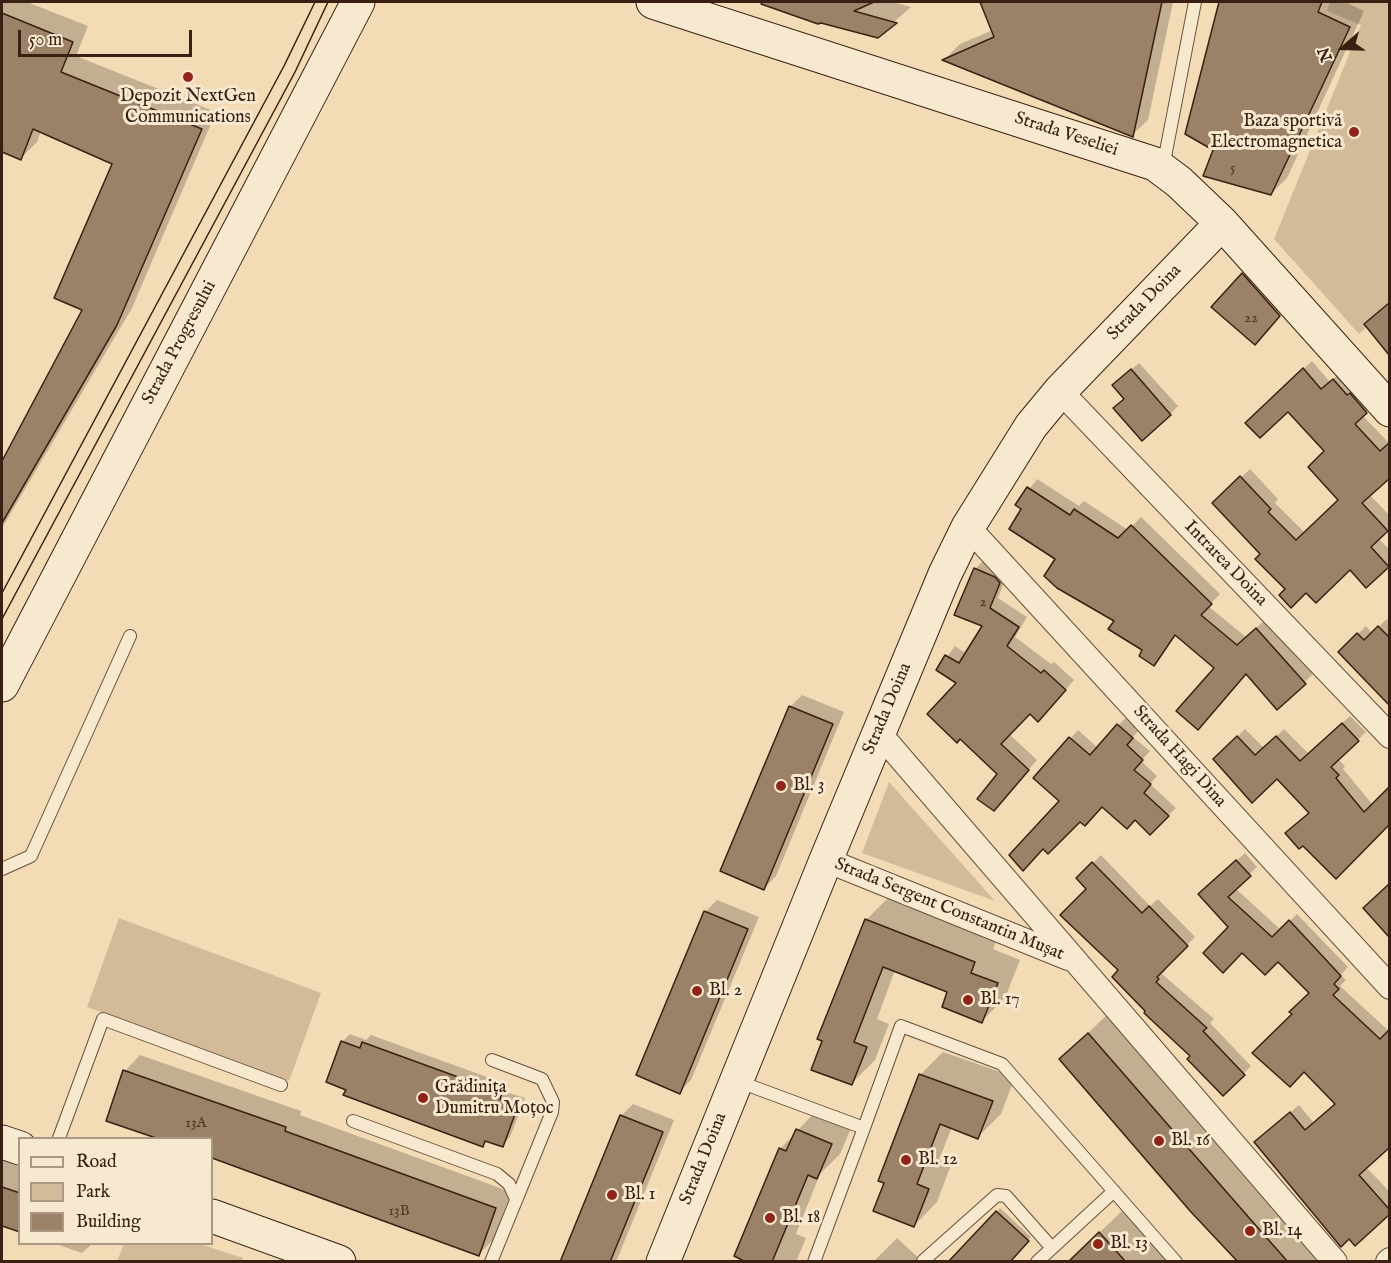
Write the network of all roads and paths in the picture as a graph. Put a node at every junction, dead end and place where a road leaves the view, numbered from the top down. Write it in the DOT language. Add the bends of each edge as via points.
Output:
graph roads {
  1 [pos="358,2"];
  2 [pos="653,2"];
  3 [pos="1195,2"];
  4 [pos="1163,168"];
  5 [pos="1221,223"];
  6 [pos="1060,391"];
  7 [pos="1389,410"];
  8 [pos="968,527"];
  9 [pos="130,636"];
  10 [pos="2,685"];
  11 [pos="879,733"];
  12 [pos="1389,736"];
  13 [pos="826,860"];
  14 [pos="2,868"];
  15 [pos="1072,960"];
  16 [pos="1389,987"];
  17 [pos="492,1060"];
  18 [pos="736,1081"];
  19 [pos="281,1085"];
  20 [pos="353,1121"];
  21 [pos="864,1128"];
  22 [pos="59,1137"];
  23 [pos="2,1142"];
  24 [pos="18,1147"];
  25 [pos="1114,1191"];
  26 [pos="516,1199"];
  27 [pos="213,1216"];
  28 [pos="1052,1248"];
  29 [pos="923,1261"];
  30 [pos="339,1262"];
  31 [pos="491,1262"];
  32 [pos="663,1262"];
  33 [pos="814,1262"];
  34 [pos="1037,1262"];
  35 [pos="1176,1262"];
  36 [pos="1335,1262"];
  1 -- 10 [label="street, Strada Progresului"];
  2 -- 4 [label="street, Strada Veseliei"];
  3 -- 4 [label="lane"];
  4 -- 5 [label="street, Strada Veseliei"];
  5 -- 6 [label="street, Strada Doina"];
  5 -- 7 [label="street, Strada Veseliei"];
  6 -- 8 [label="street, Strada Doina" via="1010,456"];
  6 -- 12 [label="street, Intrarea Doina"];
  8 -- 11 [label="street, Strada Doina"];
  8 -- 16 [label="street, Strada Hagi Dina"];
  9 -- 14 [label="lane" via="31,856"];
  11 -- 13 [label="street, Strada Doina"];
  11 -- 15 [label="street, Strada Sergent Constantin Mușat"];
  13 -- 15 [label="street, Strada Sergent Constantin Mușat"];
  13 -- 18 [label="street, Strada Doina"];
  15 -- 36 [label="street, Strada Sergent Constantin Mușat"];
  17 -- 26 [label="lane" via="542,1079 553,1102"];
  18 -- 21 [label="lane"];
  18 -- 32 [label="street, Strada Doina"];
  19 -- 22 [label="lane" via="103,1019"];
  20 -- 26 [label="lane" via="497,1174 509,1184"];
  21 -- 25 [label="lane" via="901,1026 1002,1064"];
  21 -- 33 [label="lane"];
  23 -- 24 [label="street"];
  25 -- 28 [label="lane"];
  25 -- 35 [label="lane"];
  26 -- 31 [label="lane"];
  27 -- 30 [label="street"];
  28 -- 29 [label="lane" via="1006,1196 997,1195"];
  28 -- 34 [label="lane"];
}
